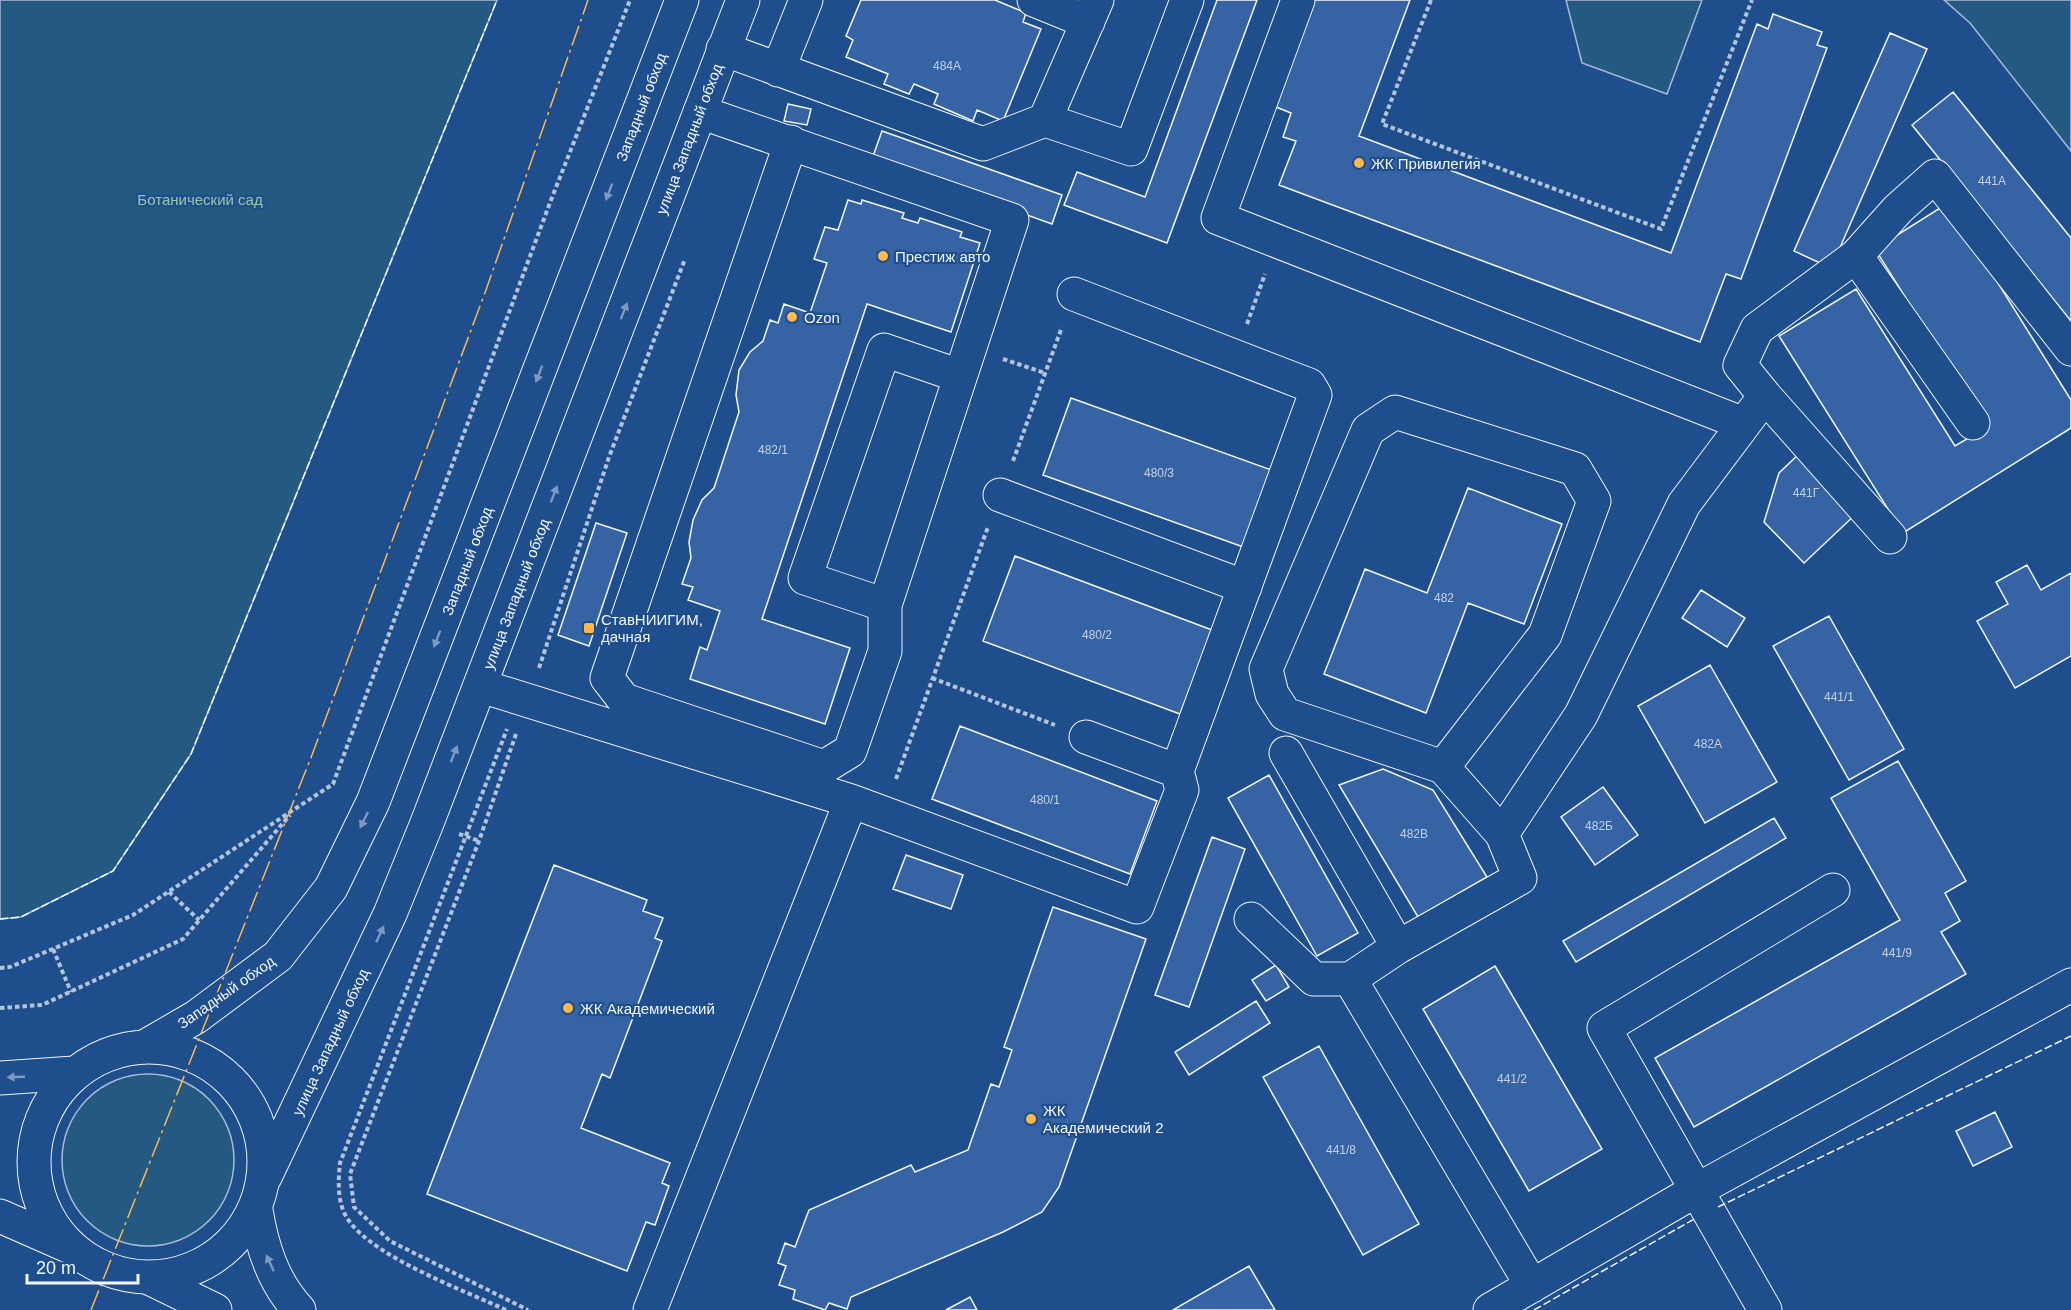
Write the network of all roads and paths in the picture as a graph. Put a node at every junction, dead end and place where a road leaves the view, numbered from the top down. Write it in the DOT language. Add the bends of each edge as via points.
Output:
graph roads {
  1 [pos="630,0"];
  2 [pos="682,0"];
  3 [pos="743,0"];
  4 [pos="806,0"];
  5 [pos="1034,0"];
  6 [pos="1187,0"];
  7 [pos="1298,0"];
  8 [pos="1431,0"];
  9 [pos="1752,0"];
  10 [pos="1093,11"];
  11 [pos="723,50"];
  12 [pos="778,70"];
  13 [pos="700,112"];
  14 [pos="1045,120"];
  15 [pos="791,142"];
  16 [pos="1276,243"];
  17 [pos="1856,256"];
  18 [pos="686,257"];
  19 [pos="1074,294"];
  20 [pos="2071,349"];
  21 [pos="1235,356"];
  22 [pos="965,361"];
  23 [pos="1045,373"];
  24 [pos="1765,396"];
  25 [pos="1972,423"];
  26 [pos="1744,424"];
  27 [pos="1000,495"];
  28 [pos="1890,537"];
  29 [pos="1245,587"];
  30 [pos="885,605"];
  31 [pos="932,678"];
  32 [pos="481,686"];
  33 [pos="523,700"];
  34 [pos="1086,736"];
  35 [pos="1286,753"];
  36 [pos="1443,767"];
  37 [pos="1177,771"];
  38 [pos="850,801"];
  39 [pos="294,810"];
  40 [pos="883,814"];
  41 [pos="1502,834"];
  42 [pos="1833,890"];
  43 [pos="169,892"];
  44 [pos="1251,919"];
  45 [pos="199,920"];
  46 [pos="1398,947"];
  47 [pos="53,949"];
  48 [pos="0,968"];
  49 [pos="1350,979"];
  50 [pos="2071,985"];
  51 [pos="71,992"];
  52 [pos="0,1008"];
  53 [pos="146,1046"];
  54 [pos="74,1073"];
  55 [pos="0,1078"];
  56 [pos="265,1177"];
  57 [pos="1695,1191"];
  58 [pos="256,1210"];
  59 [pos="0,1216"];
  60 [pos="70,1247"];
  61 [pos="149,1278"];
  62 [pos="1532,1286"];
  63 [pos="215,1310"];
  64 [pos="299,1310"];
  65 [pos="506,1310"];
  66 [pos="528,1310"];
  67 [pos="650,1310"];
  68 [pos="1491,1310"];
  69 [pos="1765,1310"];
  1 -- 39 [label="path" via="551,200 333,784"];
  2 -- 53 [label="main road, Западный обход, one-way" via="381,781 331,888 278,956 196,1017"];
  3 -- 11 [label="main road, улица Западный обход"];
  4 -- 12 [label="main road"];
  5 -- 10 [label="main road"];
  6 -- 14 [label="main road" via="1131,149"];
  7 -- 16 [label="main road" via="1218,218"];
  8 -- 9 [label="path" via="1382,124 1661,229"];
  10 -- 14 [label="main road"];
  11 -- 12 [label="main road"];
  11 -- 13 [label="main road, улица Западный обход"];
  12 -- 14 [label="main road" via="983,144"];
  13 -- 15 [label="main road"];
  32 -- 13 [label="main road, улица Западный обход, one-way"];
  15 -- 22 [label="main road" via="1012,220"];
  15 -- 30 [label="main road" via="607,678 624,700 824,767 850,751 885,651"];
  16 -- 21 [label="path"];
  16 -- 26 [label="main road"];
  17 -- 20 [label="main road" via="1898,209 1935,176"];
  17 -- 24 [label="main road" via="1757,329 1740,365"];
  17 -- 25 [label="main road"];
  18 -- 33 [label="path" via="609,457"];
  19 -- 21 [label="main road"];
  19 -- 23 [label="path"];
  21 -- 29 [label="main road" via="1309,385 1315,395"];
  22 -- 23 [label="path"];
  22 -- 30 [label="main road"];
  22 -- 30 [label="main road" via="884,350 805,578"];
  23 -- 27 [label="path"];
  24 -- 26 [label="main road"];
  24 -- 28 [label="main road"];
  26 -- 41 [label="main road" via="1684,504 1581,715"];
  27 -- 29 [label="main road"];
  27 -- 31 [label="path"];
  29 -- 37 [label="main road"];
  31 -- 34 [label="path"];
  31 -- 40 [label="path"];
  32 -- 33 [label="main road"];
  56 -- 32 [label="main road, улица Западный обход, one-way" via="390,914"];
  33 -- 38 [label="main road"];
  33 -- 65 [label="path" via="340,1163 338,1181 348,1220 364,1238 383,1252"];
  33 -- 66 [label="path" via="479,841 350,1174 354,1207 390,1241"];
  34 -- 37 [label="main road"];
  35 -- 46 [label="main road"];
  36 -- 36 [label="main road" via="1285,714 1272,694 1266,669 1368,430 1395,412 1575,469 1594,501 1545,635"];
  36 -- 41 [label="main road"];
  37 -- 40 [label="main road" via="1182,790 1137,907"];
  38 -- 40 [label="main road"];
  38 -- 67 [label="main road"];
  39 -- 43 [label="path"];
  39 -- 45 [label="path"];
  41 -- 46 [label="main road" via="1520,878"];
  42 -- 57 [label="main road" via="1604,1028"];
  43 -- 45 [label="path"];
  43 -- 47 [label="path" via="133,915"];
  44 -- 49 [label="main road" via="1314,979"];
  45 -- 51 [label="path" via="183,939"];
  46 -- 49 [label="main road"];
  47 -- 48 [label="path"];
  47 -- 51 [label="path"];
  49 -- 62 [label="main road"];
  50 -- 57 [label="main road"];
  51 -- 52 [label="path" via="42,1005"];
  53 -- 54 [label="main road" via="108,1053"];
  53 -- 56 [label="main road" via="186,1051 222,1070 248,1100 263,1137"];
  54 -- 55 [label="main road, one-way"];
  54 -- 60 [label="main road" via="49,1103 38,1130 34,1179 46,1216"];
  56 -- 58 [label="main road"];
  57 -- 62 [label="main road"];
  57 -- 69 [label="main road"];
  58 -- 61 [label="main road" via="230,1246 193,1270"];
  64 -- 58 [label="main road, one-way" via="284,1294 263,1248"];
  59 -- 60 [label="main road"];
  60 -- 61 [label="main road" via="106,1270"];
  61 -- 63 [label="main road"];
  62 -- 68 [label="main road"];
}
